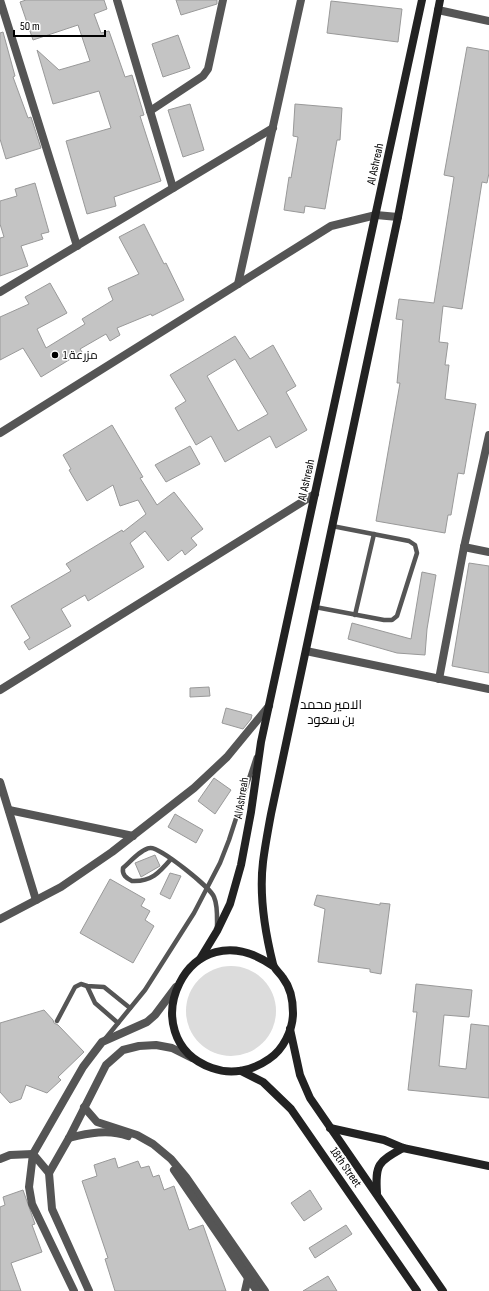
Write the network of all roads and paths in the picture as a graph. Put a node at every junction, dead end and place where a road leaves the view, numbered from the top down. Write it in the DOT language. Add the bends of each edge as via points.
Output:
graph roads {
  1 [pos="0,0"];
  2 [pos="116,0"];
  3 [pos="223,0"];
  4 [pos="301,0"];
  5 [pos="422,0"];
  6 [pos="440,0"];
  7 [pos="438,10"];
  8 [pos="489,21"];
  9 [pos="150,111"];
  10 [pos="272,128"];
  11 [pos="173,188"];
  12 [pos="376,215"];
  13 [pos="398,217"];
  14 [pos="77,246"];
  15 [pos="238,284"];
  16 [pos="0,292"];
  17 [pos="0,433"];
  18 [pos="489,436"];
  19 [pos="315,494"];
  20 [pos="332,526"];
  21 [pos="374,534"];
  22 [pos="464,546"];
  23 [pos="489,552"];
  24 [pos="315,607"];
  25 [pos="355,615"];
  26 [pos="306,651"];
  27 [pos="439,679"];
  28 [pos="489,689"];
  29 [pos="0,690"];
  30 [pos="269,706"];
  31 [pos="261,742"];
  32 [pos="0,782"];
  33 [pos="9,810"];
  34 [pos="133,836"];
  35 [pos="171,859"];
  36 [pos="207,888"];
  37 [pos="36,900"];
  38 [pos="0,919"];
  39 [pos="217,931"];
  40 [pos="199,960"];
  41 [pos="273,966"];
  42 [pos="87,986"];
  43 [pos="176,988"];
  44 [pos="130,1008"];
  45 [pos="57,1021"];
  46 [pos="118,1023"];
  47 [pos="290,1029"];
  48 [pos="102,1042"];
  49 [pos="195,1059"];
  50 [pos="241,1071"];
  51 [pos="84,1107"];
  52 [pos="330,1128"];
  53 [pos="69,1138"];
  54 [pos="403,1148"];
  55 [pos="32,1154"];
  56 [pos="0,1159"];
  57 [pos="489,1166"];
  58 [pos="49,1172"];
  59 [pos="377,1194"];
  60 [pos="248,1278"];
  61 [pos="74,1291"];
  62 [pos="89,1291"];
  63 [pos="245,1291"];
  64 [pos="257,1291"];
  65 [pos="264,1291"];
  66 [pos="417,1291"];
  67 [pos="443,1291"];
  1 -- 14 [label="street"];
  2 -- 9 [label="street"];
  3 -- 9 [label="street" via="208,69 203,76"];
  4 -- 10 [label="street"];
  5 -- 12 [label="street, Al Ashreah"];
  6 -- 7 [label="street"];
  7 -- 8 [label="street"];
  7 -- 13 [label="street"];
  9 -- 11 [label="street"];
  10 -- 11 [label="street"];
  10 -- 15 [label="street"];
  11 -- 14 [label="street"];
  12 -- 13 [label="street"];
  12 -- 15 [label="street" via="331,226"];
  12 -- 19 [label="street, Al Ashreah"];
  13 -- 20 [label="street"];
  14 -- 16 [label="street"];
  15 -- 17 [label="street"];
  18 -- 22 [label="street"];
  19 -- 29 [label="street"];
  19 -- 30 [label="street, Al Ashreah"];
  20 -- 21 [label="lane"];
  20 -- 24 [label="street"];
  21 -- 25 [label="lane"];
  21 -- 25 [label="lane" via="409,541 415,545 417,553 397,616 384,620"];
  22 -- 23 [label="street"];
  22 -- 27 [label="street"];
  24 -- 25 [label="lane"];
  24 -- 26 [label="street"];
  26 -- 27 [label="street"];
  26 -- 41 [label="street" via="263,863 263,907"];
  27 -- 28 [label="street"];
  30 -- 31 [label="street, Al Ashreah"];
  30 -- 34 [label="street" via="227,757 194,788"];
  31 -- 36 [label="lane" via="229,840"];
  31 -- 39 [label="street, Al Ashreah" via="241,865 230,904"];
  32 -- 33 [label="street"];
  33 -- 34 [label="street"];
  33 -- 37 [label="street"];
  34 -- 37 [label="street" via="61,887"];
  35 -- 35 [label="lane" via="159,873 148,879 132,881 124,876 123,868 151,847"];
  35 -- 36 [label="lane"];
  36 -- 39 [label="lane" via="214,896"];
  36 -- 44 [label="lane" via="149,984"];
  37 -- 38 [label="street"];
  39 -- 40 [label="street, Al Ashreah"];
  40 -- 41 [label="street" via="227,950 241,951 261,957"];
  40 -- 43 [label="street" via="187,970"];
  41 -- 47 [label="street" via="284,980 291,997 293,1014"];
  42 -- 44 [label="lane" via="104,987"];
  42 -- 45 [label="lane" via="81,984 75,987"];
  42 -- 46 [label="lane" via="95,1003"];
  43 -- 48 [label="street" via="147,1022"];
  43 -- 49 [label="street" via="172,1006 173,1026 184,1047"];
  44 -- 46 [label="lane"];
  46 -- 48 [label="lane"];
  47 -- 50 [label="street" via="282,1046 270,1059 256,1067"];
  47 -- 52 [label="street" via="300,1075 310,1098"];
  48 -- 55 [label="street" via="83,1067"];
  49 -- 50 [label="street" via="218,1070"];
  49 -- 51 [label="street" via="172,1048 156,1045 123,1050 106,1065"];
  50 -- 66 [label="street, 18th Street" via="262,1082 291,1108"];
  51 -- 53 [label="street"];
  51 -- 65 [label="street" via="97,1122 137,1135 171,1159"];
  52 -- 54 [label="street" via="384,1140"];
  52 -- 59 [label="street"];
  53 -- 58 [label="street"];
  53 -- 60 [label="street" via="89,1133 124,1135 160,1154 174,1170"];
  54 -- 57 [label="street"];
  54 -- 59 [label="street" via="384,1159 376,1172"];
  55 -- 56 [label="street" via="10,1155"];
  55 -- 58 [label="street"];
  55 -- 61 [label="street" via="29,1187 32,1204"];
  58 -- 62 [label="street" via="52,1209"];
  59 -- 67 [label="street"];
  60 -- 63 [label="street"];
  60 -- 64 [label="street"];
}
